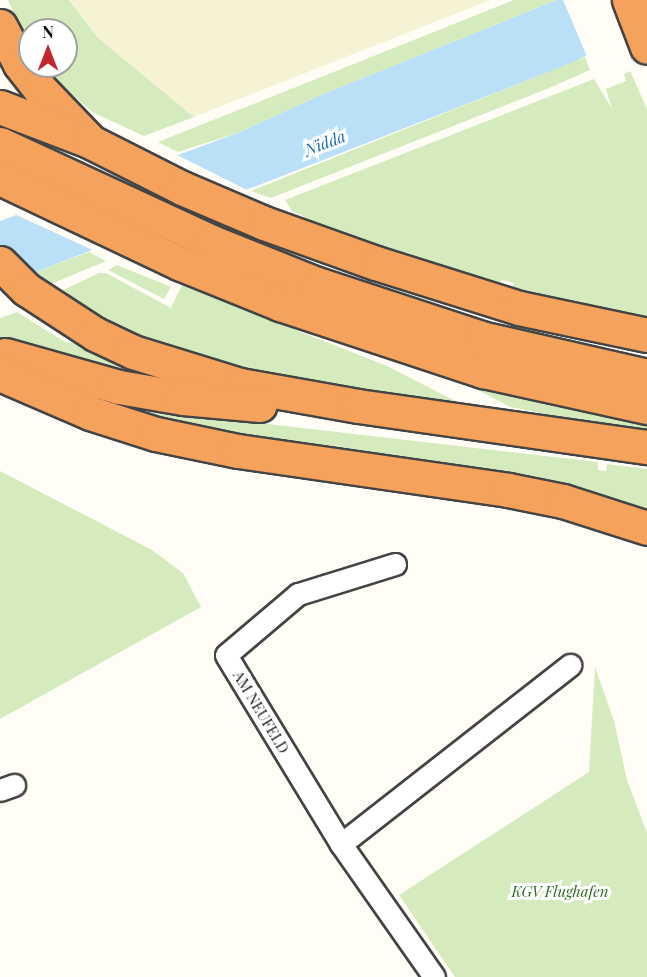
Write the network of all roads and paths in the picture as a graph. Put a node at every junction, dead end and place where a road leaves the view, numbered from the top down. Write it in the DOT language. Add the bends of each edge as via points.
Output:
graph roads {
  1 [pos="629,0"];
  2 [pos="0,26"];
  3 [pos="647,47"];
  4 [pos="0,107"];
  5 [pos="89,141"];
  6 [pos="0,144"];
  7 [pos="0,178"];
  8 [pos="0,263"];
  9 [pos="647,335"];
  10 [pos="0,353"];
  11 [pos="0,374"];
  12 [pos="647,376"];
  13 [pos="358,406"];
  14 [pos="647,407"];
  15 [pos="647,447"];
  16 [pos="647,528"];
  17 [pos="394,564"];
  18 [pos="570,665"];
  19 [pos="341,844"];
  20 [pos="434,977"];
  1 -- 3 [label="highway"];
  2 -- 5 [label="highway" via="20,64"];
  4 -- 5 [label="highway"];
  5 -- 9 [label="highway" via="182,188 264,223 375,263 519,308"];
  6 -- 12 [label="highway" via="212,242 316,284 481,338"];
  7 -- 14 [label="highway" via="181,264 280,304 394,344 567,392"];
  8 -- 13 [label="highway" via="26,289 95,334 133,352 240,385"];
  10 -- 13 [label="highway" via="74,378 183,398 248,405"];
  11 -- 16 [label="highway" via="90,413 156,434 238,451 519,493 586,507"];
  13 -- 15 [label="highway"];
  17 -- 19 [label="street, AM NEUFELD" via="298,594 226,655"];
  18 -- 19 [label="street"];
  19 -- 20 [label="street, AM NEUFELD"];
}
